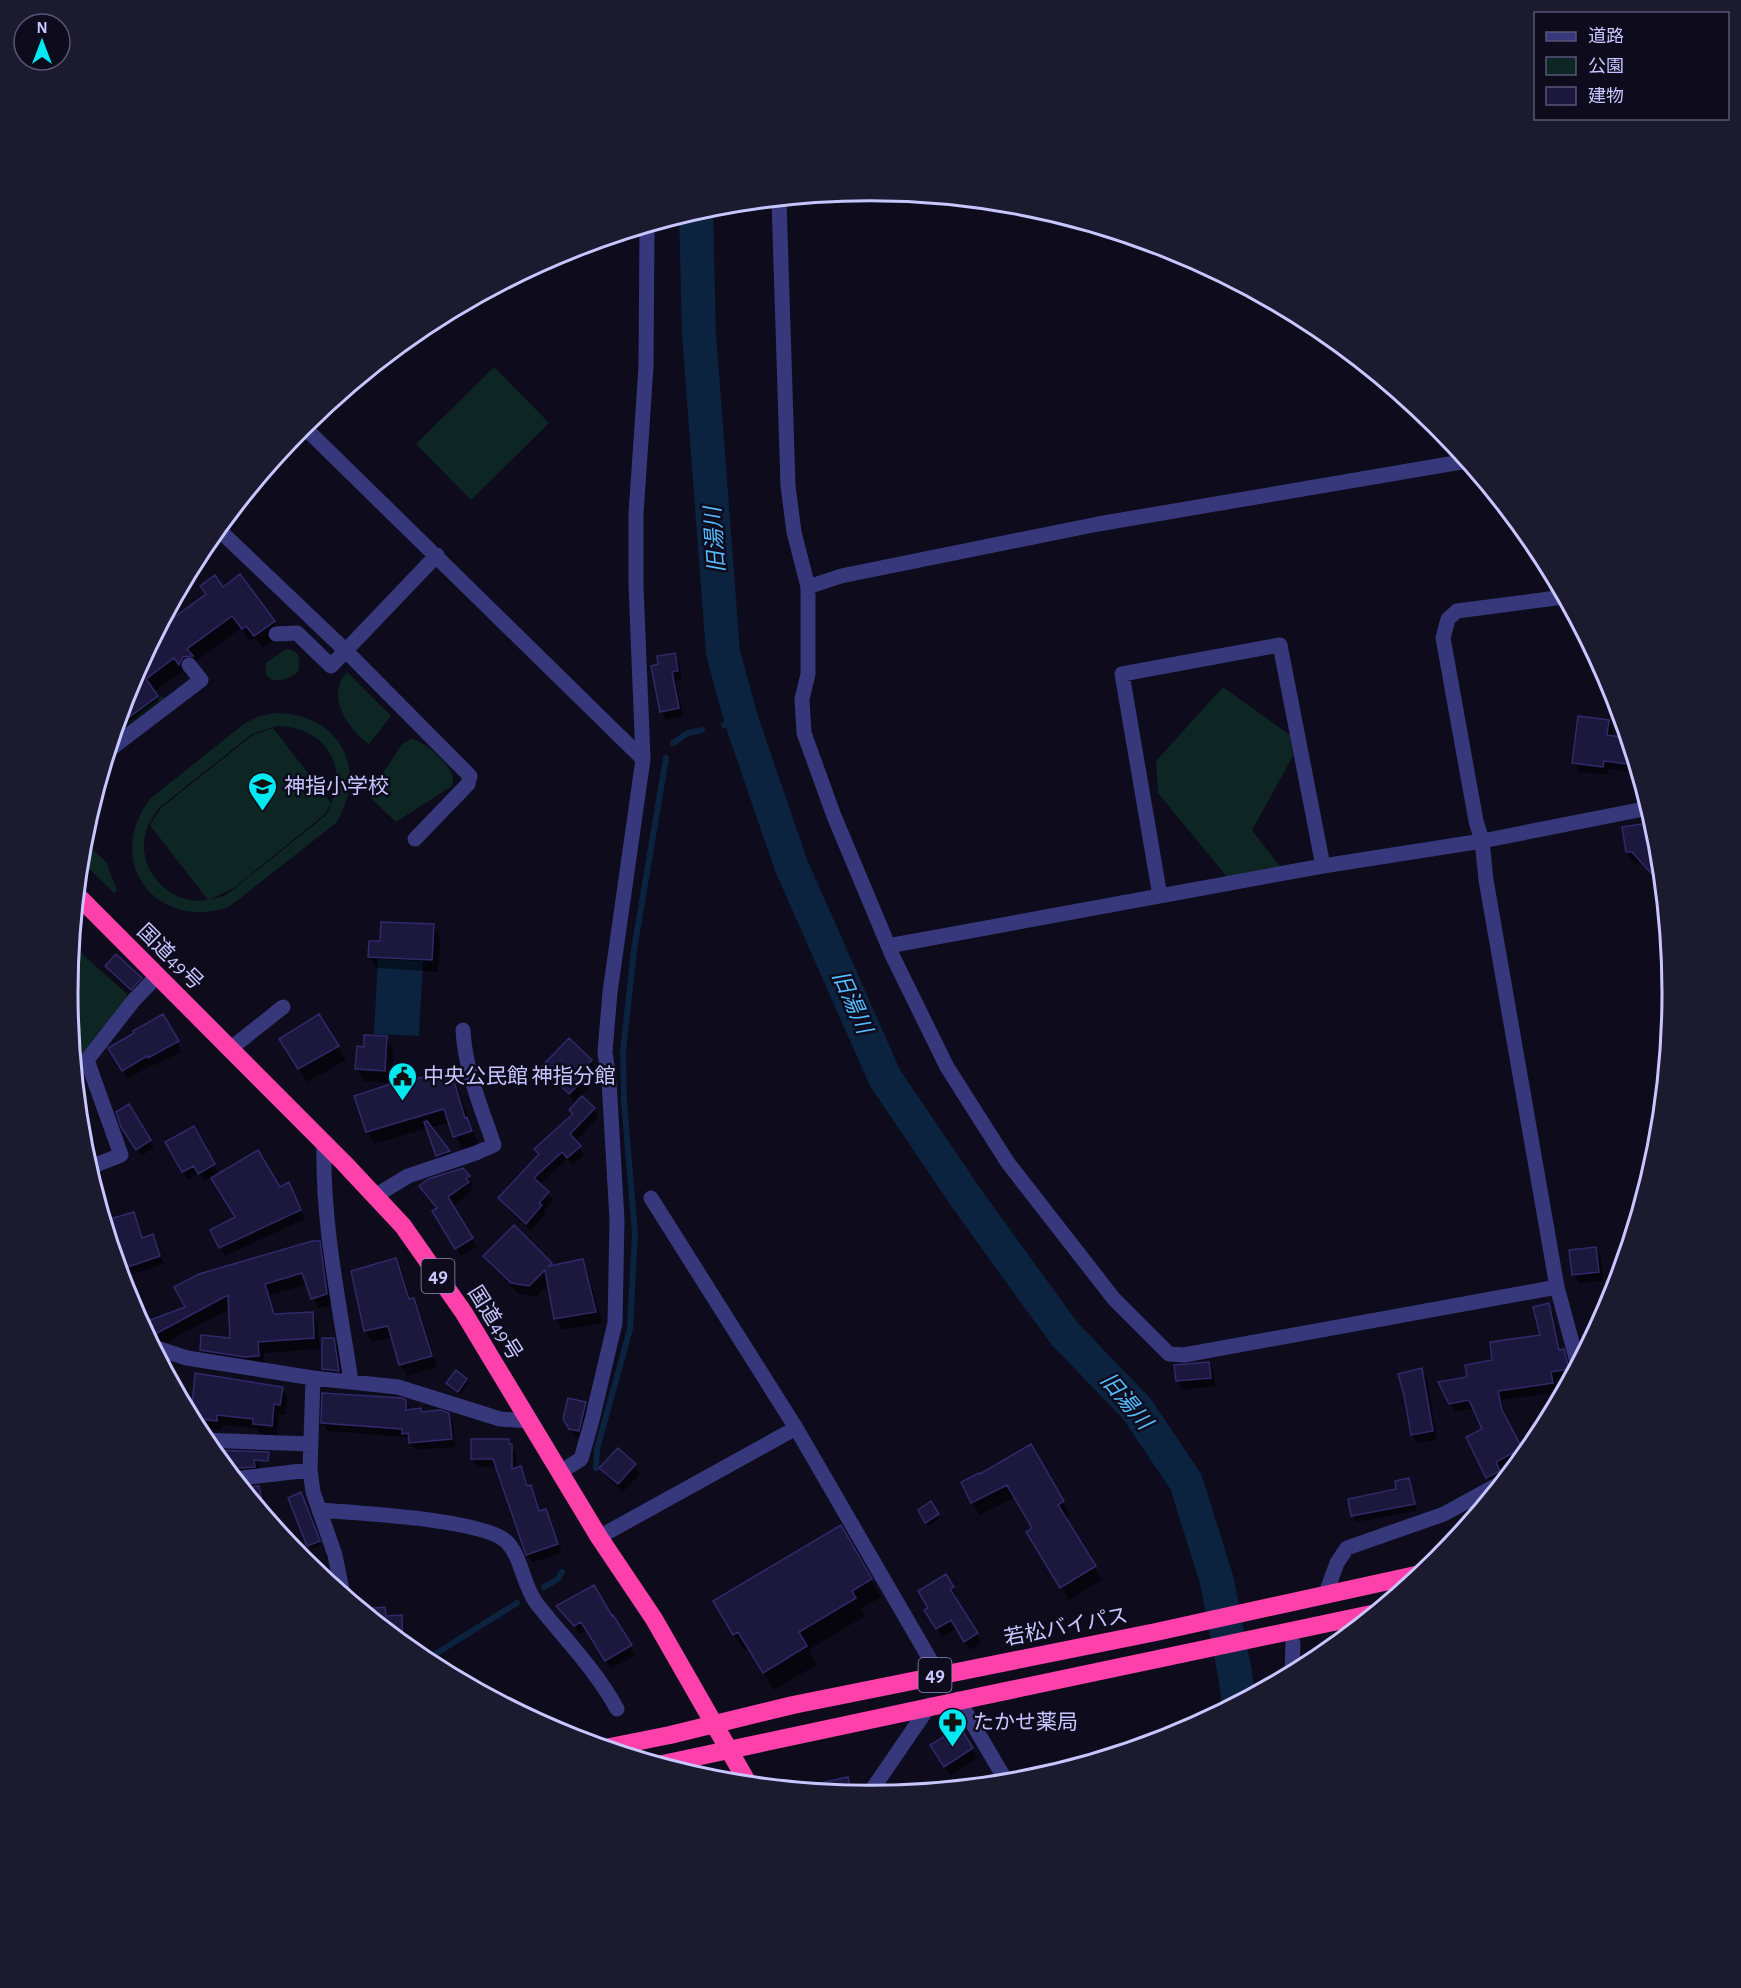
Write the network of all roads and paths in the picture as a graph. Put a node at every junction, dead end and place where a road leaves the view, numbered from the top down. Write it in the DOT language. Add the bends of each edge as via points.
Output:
graph roads {
  1 [pos="779,207"];
  2 [pos="647,235"];
  3 [pos="311,433"];
  4 [pos="1458,463"];
  5 [pos="225,536"];
  6 [pos="436,555"];
  7 [pos="808,587"];
  8 [pos="1557,598"];
  9 [pos="276,634"];
  10 [pos="341,655"];
  11 [pos="189,665"];
  12 [pos="119,742"];
  13 [pos="643,759"];
  14 [pos="1641,810"];
  15 [pos="415,839"];
  16 [pos="1482,841"];
  17 [pos="1323,866"];
  18 [pos="1160,896"];
  19 [pos="84,902"];
  20 [pos="888,946"];
  21 [pos="157,976"];
  22 [pos="283,1007"];
  23 [pos="463,1030"];
  24 [pos="230,1049"];
  25 [pos="324,1143"];
  26 [pos="97,1165"];
  27 [pos="375,1196"];
  28 [pos="651,1198"];
  29 [pos="1557,1287"];
  30 [pos="163,1351"];
  31 [pos="1575,1355"];
  32 [pos="313,1378"];
  33 [pos="351,1380"];
  34 [pos="529,1421"];
  35 [pos="796,1428"];
  36 [pos="217,1441"];
  37 [pos="311,1444"];
  38 [pos="310,1470"];
  39 [pos="560,1473"];
  40 [pos="243,1478"];
  41 [pos="1488,1490"];
  42 [pos="319,1510"];
  43 [pos="599,1537"];
  44 [pos="1407,1577"];
  45 [pos="341,1584"];
  46 [pos="1326,1593"];
  47 [pos="1359,1618"];
  48 [pos="1292,1637"];
  49 [pos="1292,1665"];
  50 [pos="939,1675"];
  51 [pos="958,1699"];
  52 [pos="930,1705"];
  53 [pos="617,1709"];
  54 [pos="715,1724"];
  55 [pos="620,1745"];
  56 [pos="730,1750"];
  57 [pos="675,1761"];
  58 [pos="1003,1775"];
  59 [pos="744,1776"];
  60 [pos="875,1786"];
  1 -- 7 [label="street" via="788,486 794,532"];
  2 -- 13 [label="street" via="646,367 636,514"];
  3 -- 6 [label="street"];
  4 -- 7 [label="street" via="1098,524 841,576"];
  5 -- 10 [label="street"];
  6 -- 10 [label="street"];
  6 -- 13 [label="street"];
  7 -- 20 [label="street" via="804,733"];
  8 -- 16 [label="street" via="1457,611 1448,619 1443,638"];
  9 -- 10 [label="street" via="297,633 331,666"];
  10 -- 15 [label="street" via="470,776 468,784"];
  11 -- 12 [label="street" via="201,680"];
  13 -- 39 [label="street" via="605,1052 617,1220 615,1323 580,1459"];
  14 -- 16 [label="street"];
  16 -- 17 [label="street"];
  16 -- 29 [label="street"];
  17 -- 18 [label="street"];
  17 -- 18 [label="street" via="1280,645 1122,674"];
  18 -- 20 [label="street"];
  19 -- 21 [label="highway, 国道49号 / 49"];
  20 -- 29 [label="street" via="947,1068 1008,1163 1114,1299 1169,1354 1184,1355"];
  21 -- 24 [label="highway, 国道49号 / 49"];
  21 -- 26 [label="street" via="87,1060 122,1155"];
  22 -- 24 [label="street"];
  23 -- 27 [label="street" via="469,1072 494,1145 408,1176"];
  24 -- 25 [label="highway, 国道49号 / 49"];
  25 -- 27 [label="highway, 国道49号 / 49"];
  25 -- 33 [label="street" via="326,1215"];
  27 -- 34 [label="highway, 国道49号 / 49" via="403,1226 464,1313"];
  28 -- 35 [label="street"];
  29 -- 31 [label="street"];
  30 -- 32 [label="street" via="187,1359"];
  32 -- 33 [label="street"];
  32 -- 37 [label="street"];
  33 -- 34 [label="street" via="398,1387 500,1419"];
  34 -- 39 [label="highway, 国道49号 / 49"];
  35 -- 43 [label="street"];
  35 -- 50 [label="street"];
  36 -- 37 [label="street"];
  37 -- 38 [label="street"];
  38 -- 40 [label="street"];
  38 -- 42 [label="street"];
  39 -- 43 [label="highway, 国道49号 / 49"];
  41 -- 46 [label="street" via="1444,1514 1347,1548 1336,1563"];
  42 -- 45 [label="street"];
  42 -- 53 [label="street" via="455,1524 496,1534 508,1543 531,1597 602,1683"];
  43 -- 54 [label="highway, 国道49号 / 49" via="654,1619"];
  44 -- 46 [label="highway, 若松バイパス / 49"];
  46 -- 50 [label="highway, 若松バイパス / 49"];
  47 -- 48 [label="highway, 49"];
  48 -- 49 [label="street"];
  48 -- 51 [label="highway, 49"];
  50 -- 54 [label="highway, 若松バイパス / 49"];
  51 -- 52 [label="highway, 49"];
  51 -- 58 [label="street"];
  52 -- 56 [label="highway, 49"];
  52 -- 60 [label="street"];
  54 -- 55 [label="highway, 若松バイパス"];
  54 -- 56 [label="highway, 国道49号 / 49"];
  56 -- 57 [label="highway"];
  56 -- 59 [label="highway, 国道49号"];
}
